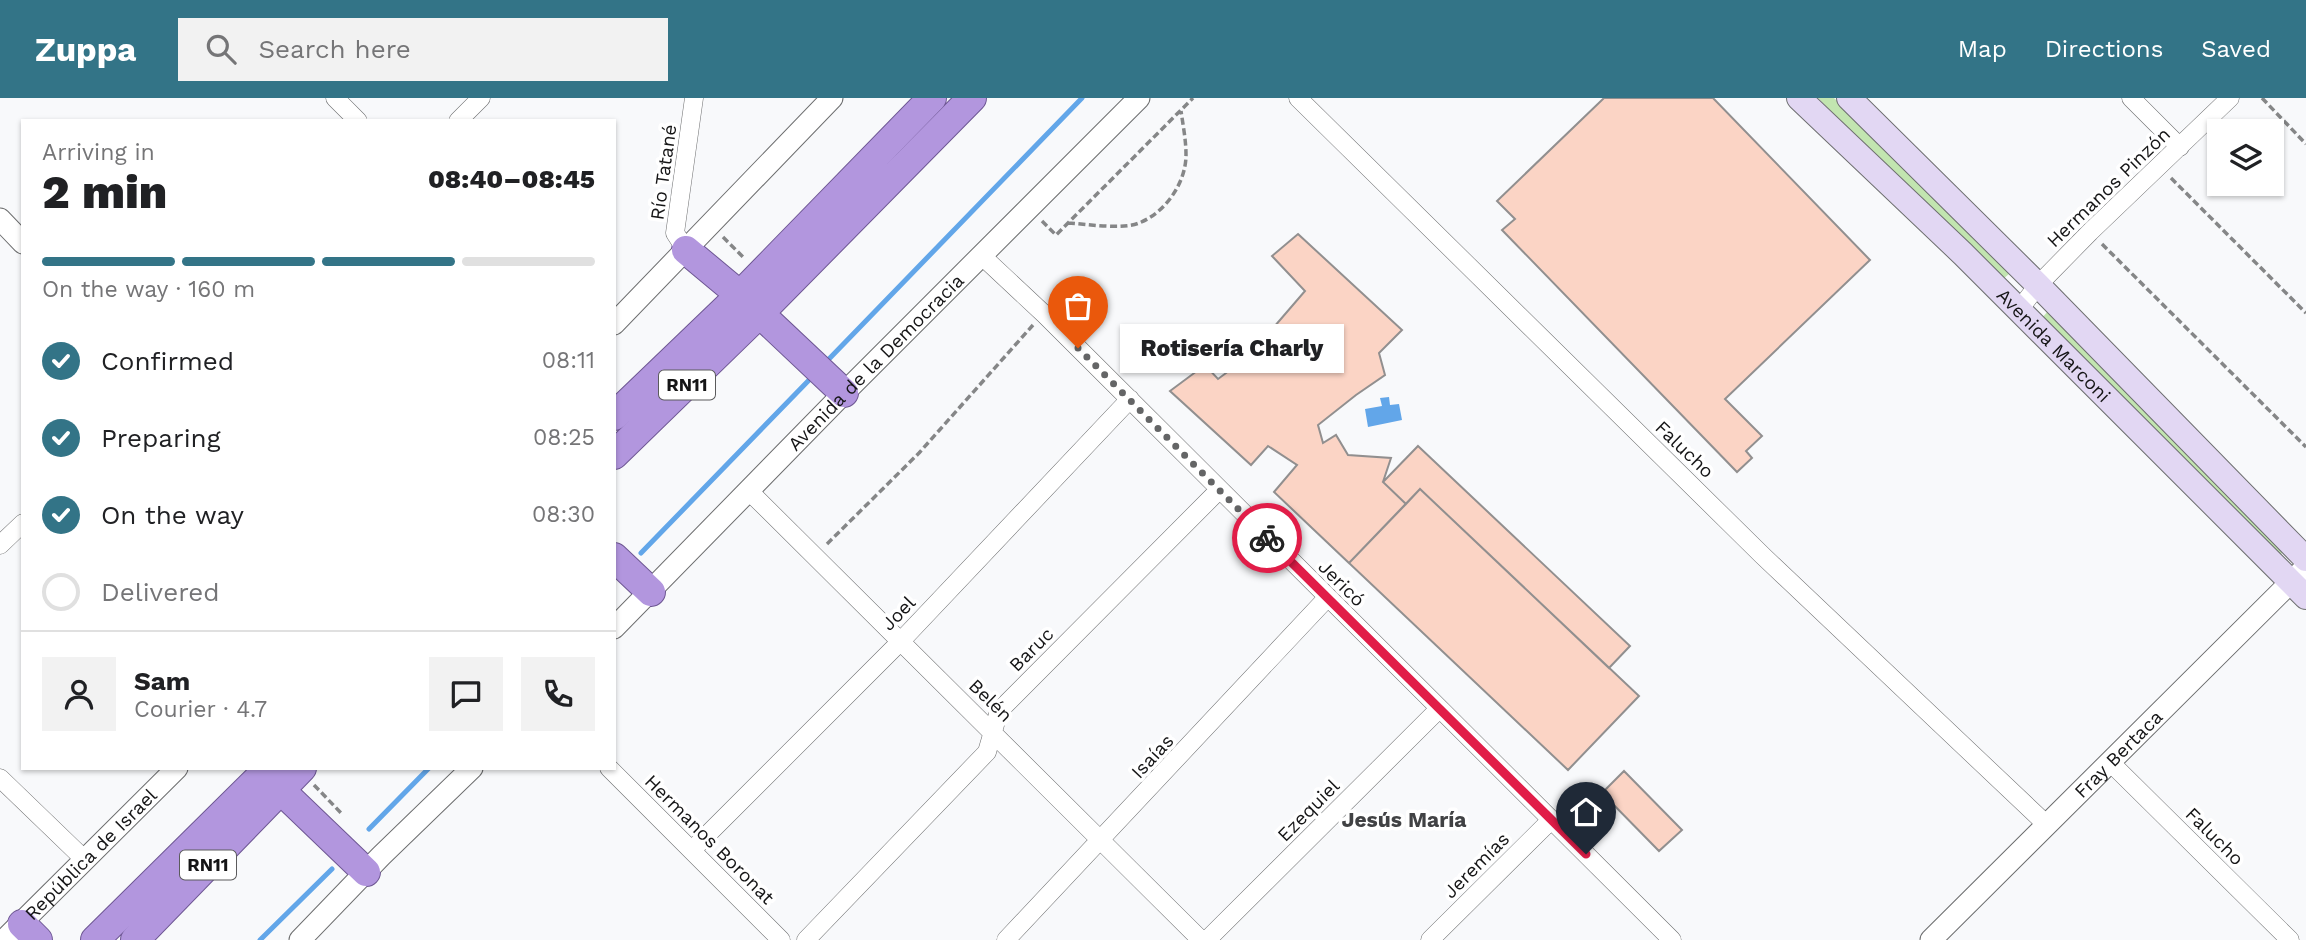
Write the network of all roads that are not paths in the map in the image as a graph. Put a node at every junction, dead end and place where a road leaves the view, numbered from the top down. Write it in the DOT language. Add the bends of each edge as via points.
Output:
graph roads {
  1 [pos="335,98"];
  2 [pos="481,98"];
  3 [pos="694,98"];
  4 [pos="832,98"];
  5 [pos="932,98"];
  6 [pos="972,98"];
  7 [pos="1139,98"];
  8 [pos="1298,98"];
  9 [pos="1800,98"];
  10 [pos="1849,98"];
  11 [pos="2130,98"];
  12 [pos="2230,98"];
  13 [pos="356,119"];
  14 [pos="460,119"];
  15 [pos="2180,147"];
  16 [pos="0,219"];
  17 [pos="21,241"];
  18 [pos="686,250"];
  19 [pos="982,256"];
  20 [pos="2038,285"];
  21 [pos="750,305"];
  22 [pos="2019,310"];
  23 [pos="616,322"];
  24 [pos="844,393"];
  25 [pos="1130,399"];
  26 [pos="616,414"];
  27 [pos="616,453"];
  28 [pos="1219,490"];
  29 [pos="750,492"];
  30 [pos="21,525"];
  31 [pos="0,545"];
  32 [pos="616,559"];
  33 [pos="2306,559"];
  34 [pos="2301,582"];
  35 [pos="651,592"];
  36 [pos="1327,598"];
  37 [pos="616,626"];
  38 [pos="901,641"];
  39 [pos="1440,709"];
  40 [pos="993,732"];
  41 [pos="2110,762"];
  42 [pos="175,770"];
  43 [pos="470,770"];
  44 [pos="611,770"];
  45 [pos="279,773"];
  46 [pos="0,778"];
  47 [pos="1551,820"];
  48 [pos="2047,825"];
  49 [pos="1102,840"];
  50 [pos="692,850"];
  51 [pos="84,859"];
  52 [pos="366,872"];
  53 [pos="21,934"];
  54 [pos="95,940"];
  55 [pos="135,940"];
  56 [pos="300,940"];
  57 [pos="781,940"];
  58 [pos="806,940"];
  59 [pos="1006,940"];
  60 [pos="1201,940"];
  61 [pos="1207,940"];
  62 [pos="1430,940"];
  63 [pos="1671,940"];
  64 [pos="1931,940"];
  65 [pos="2290,940"];
  1 -- 13 [label="street"];
  2 -- 14 [label="street"];
  3 -- 18 [label="street, Río Tatané" via="675,233"];
  4 -- 18 [label="street"];
  5 -- 21 [label="highway, RN11"];
  6 -- 21 [label="highway, RN11"];
  7 -- 19 [label="street, Avenida de la Democracia"];
  8 -- 48 [label="street, Falucho" via="1762,555"];
  9 -- 22 [label="main road, Avenida Marconi"];
  10 -- 20 [label="main road, Avenida Marconi"];
  11 -- 15 [label="street"];
  12 -- 15 [label="street, Hermanos Pinzón"];
  15 -- 20 [label="street, Hermanos Pinzón"];
  16 -- 17 [label="street"];
  18 -- 21 [label="highway"];
  18 -- 23 [label="street"];
  19 -- 24 [label="street, Avenida de la Democracia"];
  19 -- 25 [label="street, Jericó"];
  20 -- 22 [label="street, Hermanos Pinzón"];
  20 -- 33 [label="main road, Avenida Marconi"];
  21 -- 24 [label="highway"];
  21 -- 26 [label="highway, RN11"];
  21 -- 27 [label="highway, RN11"];
  22 -- 34 [label="main road, Avenida Marconi"];
  24 -- 29 [label="street, Avenida de la Democracia"];
  25 -- 28 [label="street, Jericó"];
  25 -- 38 [label="street, Joel"];
  28 -- 36 [label="street, Jericó"];
  28 -- 40 [label="street, Baruc" via="999,711"];
  29 -- 35 [label="street, Avenida de la Democracia"];
  29 -- 38 [label="street, Belén"];
  30 -- 31 [label="street"];
  32 -- 35 [label="highway"];
  34 -- 41 [label="street, Fray Bertaca"];
  35 -- 37 [label="street, Avenida de la Democracia"];
  36 -- 39 [label="street, Jericó"];
  36 -- 49 [label="street, Isaías"];
  38 -- 40 [label="street, Belén"];
  38 -- 50 [label="street, Joel"];
  39 -- 47 [label="street, Jericó"];
  39 -- 61 [label="street, Ezequiel"];
  40 -- 49 [label="street, Belén"];
  40 -- 58 [label="street, Baruc" via="987,752"];
  41 -- 48 [label="street, Fray Bertaca"];
  41 -- 65 [label="street, Falucho"];
  42 -- 51 [label="street, República de Israel"];
  43 -- 52 [label="street"];
  44 -- 50 [label="street, Hermanos Boronat"];
  45 -- 52 [label="highway"];
  45 -- 54 [label="highway, RN11"];
  45 -- 55 [label="highway, RN11"];
  46 -- 51 [label="street"];
  47 -- 62 [label="street, Jeremías"];
  47 -- 63 [label="street, Jericó"];
  48 -- 64 [label="street, Fray Bertaca"];
  49 -- 59 [label="street, Isaías"];
  49 -- 60 [label="street, Belén"];
  50 -- 57 [label="street, Hermanos Boronat"];
  51 -- 53 [label="street, República de Israel"];
  52 -- 56 [label="street"];
}
